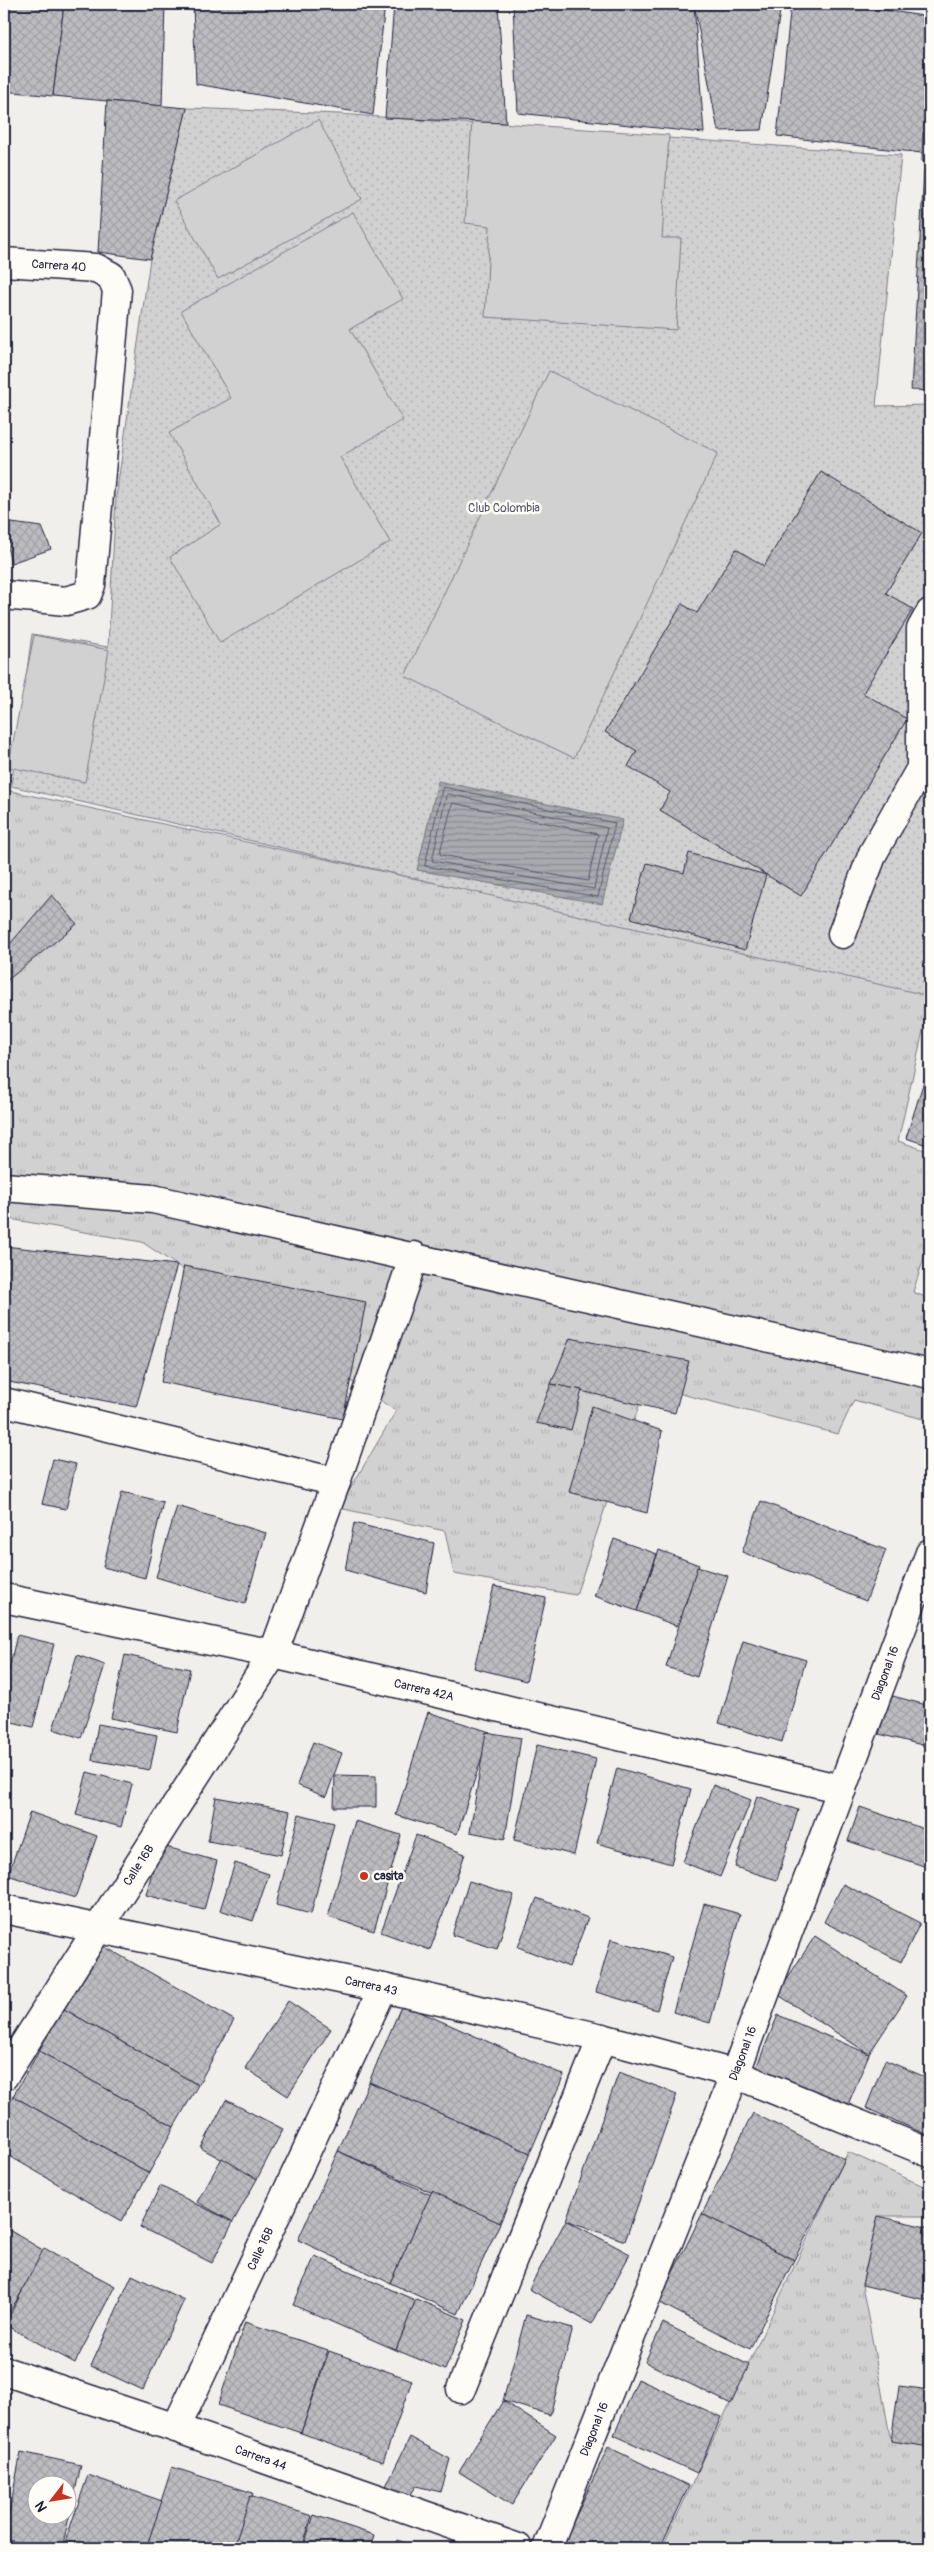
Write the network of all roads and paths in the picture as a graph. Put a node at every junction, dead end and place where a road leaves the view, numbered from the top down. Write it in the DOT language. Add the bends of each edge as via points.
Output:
graph roads {
  1 [pos="4,262"];
  2 [pos="4,595"];
  3 [pos="930,613"];
  4 [pos="842,934"];
  5 [pos="4,1187"];
  6 [pos="414,1256"];
  7 [pos="930,1374"];
  8 [pos="4,1402"];
  9 [pos="336,1482"];
  10 [pos="930,1553"];
  11 [pos="4,1598"];
  12 [pos="273,1654"];
  13 [pos="842,1789"];
  14 [pos="4,1909"];
  15 [pos="100,1928"];
  16 [pos="383,1988"];
  17 [pos="602,2038"];
  18 [pos="735,2074"];
  19 [pos="4,2076"];
  20 [pos="930,2152"];
  21 [pos="4,2371"];
  22 [pos="461,2389"];
  23 [pos="176,2428"];
  24 [pos="518,2548"];
  25 [pos="547,2548"];
  1 -- 2 [label="street, Carrera 40" via="96,268 111,276 118,290 91,585 87,594 66,601"];
  3 -- 4 [label="street" via="920,629 921,768 874,854"];
  5 -- 6 [label="street" via="153,1200"];
  6 -- 7 [label="street"];
  6 -- 9 [label="street, Calle 16B"];
  8 -- 9 [label="street"];
  9 -- 12 [label="street, Calle 16B"];
  10 -- 13 [label="street, Diagonal 16"];
  11 -- 12 [label="street, Carrera 42A"];
  12 -- 13 [label="street, Carrera 42A"];
  12 -- 15 [label="street, Calle 16B"];
  13 -- 18 [label="street, Diagonal 16"];
  14 -- 15 [label="street, Carrera 43"];
  15 -- 16 [label="street, Carrera 43"];
  15 -- 19 [label="street, Calle 16B"];
  16 -- 17 [label="street, Carrera 43"];
  16 -- 23 [label="street, Calle 16B"];
  17 -- 18 [label="street, Carrera 43"];
  17 -- 22 [label="street"];
  18 -- 20 [label="street, Carrera 43"];
  18 -- 25 [label="street, Diagonal 16"];
  21 -- 23 [label="street, Carrera 44"];
  23 -- 24 [label="street, Carrera 44"];
}
